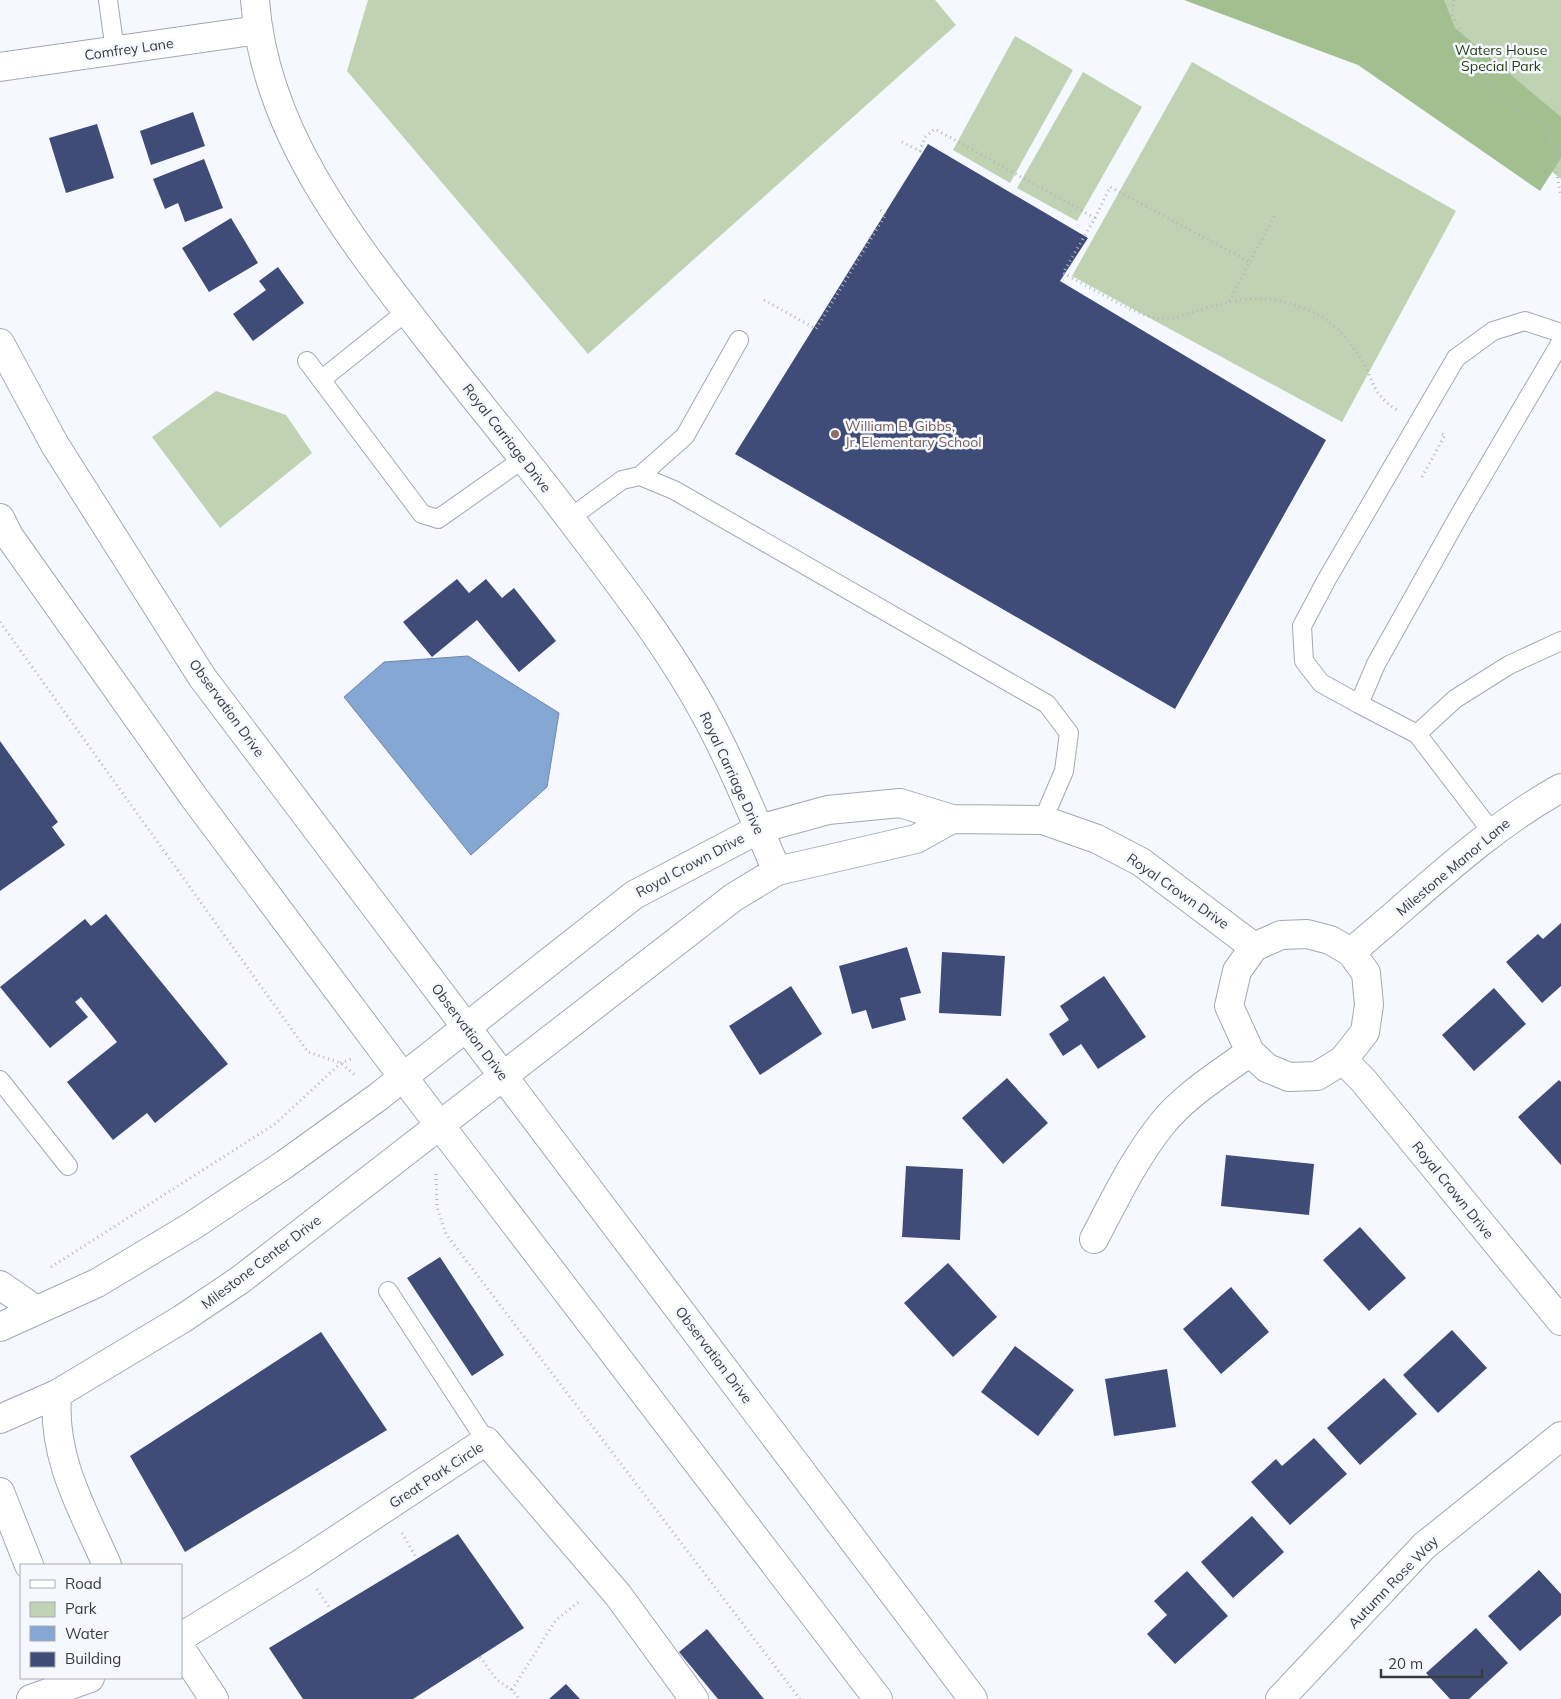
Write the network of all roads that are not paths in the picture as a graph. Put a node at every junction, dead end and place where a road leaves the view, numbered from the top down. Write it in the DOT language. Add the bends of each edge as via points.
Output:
graph roads {
  1 [pos="108,0"];
  2 [pos="255,0"];
  3 [pos="258,30"];
  4 [pos="115,51"];
  5 [pos="0,67"];
  6 [pos="407,311"];
  7 [pos="1561,333"];
  8 [pos="739,340"];
  9 [pos="1561,342"];
  10 [pos="0,343"];
  11 [pos="307,361"];
  12 [pos="321,380"];
  13 [pos="523,458"];
  14 [pos="640,476"];
  15 [pos="0,518"];
  16 [pos="570,518"];
  17 [pos="1561,641"];
  18 [pos="1359,704"];
  19 [pos="1418,734"];
  20 [pos="1561,788"];
  21 [pos="952,819"];
  22 [pos="1043,820"];
  23 [pos="759,829"];
  24 [pos="1492,832"];
  25 [pos="777,871"];
  26 [pos="1254,947"];
  27 [pos="1350,952"];
  28 [pos="467,1027"];
  29 [pos="1250,1052"];
  30 [pos="1344,1060"];
  31 [pos="503,1076"];
  32 [pos="403,1078"];
  33 [pos="0,1080"];
  34 [pos="439,1125"];
  35 [pos="68,1166"];
  36 [pos="1094,1239"];
  37 [pos="0,1285"];
  38 [pos="388,1291"];
  39 [pos="36,1310"];
  40 [pos="1561,1321"];
  41 [pos="0,1327"];
  42 [pos="57,1394"];
  43 [pos="0,1418"];
  44 [pos="1561,1436"];
  45 [pos="486,1441"];
  46 [pos="0,1492"];
  47 [pos="30,1564"];
  48 [pos="107,1564"];
  49 [pos="182,1636"];
  50 [pos="182,1651"];
  51 [pos="79,1680"];
  52 [pos="34,1699"];
  53 [pos="214,1699"];
  54 [pos="694,1699"];
  55 [pos="878,1699"];
  56 [pos="973,1699"];
  57 [pos="1280,1699"];
  1 -- 4 [label="lane"];
  2 -- 3 [label="street, Royal Carriage Drive"];
  3 -- 4 [label="street, Comfrey Lane"];
  3 -- 6 [label="street, Royal Carriage Drive" via="276,97 305,164 361,252"];
  4 -- 5 [label="street, Comfrey Lane"];
  6 -- 12 [label="lane"];
  6 -- 13 [label="street, Royal Carriage Drive"];
  7 -- 18 [label="lane" via="1526,321 1493,330 1456,358 1327,579 1302,626 1304,661 1321,683"];
  8 -- 14 [label="lane" via="685,436"];
  9 -- 18 [label="lane" via="1427,572 1376,664"];
  10 -- 28 [label="street, Observation Drive" via="55,445 202,677"];
  11 -- 12 [label="lane"];
  12 -- 13 [label="lane" via="422,514 438,519"];
  13 -- 16 [label="street, Royal Carriage Drive"];
  14 -- 16 [label="lane" via="622,480"];
  14 -- 22 [label="lane" via="674,490 1047,704 1069,733 1064,771"];
  15 -- 32 [label="street" via="9,536 194,796"];
  16 -- 23 [label="street, Royal Carriage Drive" via="659,641 703,711"];
  17 -- 19 [label="lane" via="1509,665 1463,694"];
  18 -- 19 [label="lane"];
  19 -- 24 [label="lane"];
  20 -- 24 [label="street, Milestone Manor Lane"];
  21 -- 22 [label="street, Royal Crown Drive"];
  21 -- 23 [label="street, Royal Crown Drive" via="900,803 828,810"];
  21 -- 25 [label="street, Royal Crown Drive" via="916,839"];
  22 -- 26 [label="street, Royal Crown Drive" via="1097,839 1141,862"];
  23 -- 25 [label="street, Royal Carriage Drive"];
  23 -- 28 [label="street, Royal Crown Drive" via="634,895"];
  24 -- 27 [label="street, Milestone Manor Lane"];
  25 -- 31 [label="street, Royal Crown Drive" via="734,897"];
  26 -- 27 [label="street" via="1281,935 1307,934 1330,940"];
  26 -- 29 [label="street" via="1237,971 1229,1006"];
  27 -- 30 [label="street" via="1366,973 1369,1005 1365,1032"];
  28 -- 31 [label="street, Observation Drive"];
  28 -- 32 [label="street"];
  29 -- 30 [label="street" via="1267,1068 1289,1077 1317,1076"];
  29 -- 36 [label="street" via="1206,1084 1163,1122 1134,1163"];
  30 -- 40 [label="street, Royal Crown Drive"];
  31 -- 34 [label="street, Milestone Center Drive"];
  31 -- 56 [label="street, Observation Drive"];
  32 -- 34 [label="street"];
  32 -- 39 [label="street" via="285,1164 192,1226 97,1283"];
  33 -- 35 [label="lane"];
  34 -- 42 [label="street, Milestone Center Drive" via="240,1280"];
  34 -- 55 [label="street"];
  37 -- 39 [label="street"];
  38 -- 45 [label="lane"];
  39 -- 41 [label="street"];
  42 -- 43 [label="street, Milestone Center Drive"];
  42 -- 48 [label="street" via="57,1438 65,1471"];
  44 -- 57 [label="street, Autumn Rose Way" via="1424,1546"];
  45 -- 49 [label="street, Great Park Circle" via="300,1564"];
  45 -- 54 [label="street, Great Park Circle" via="605,1580"];
  46 -- 47 [label="street"];
  50 -- 53 [label="street"];
  51 -- 52 [label="street"];
}
